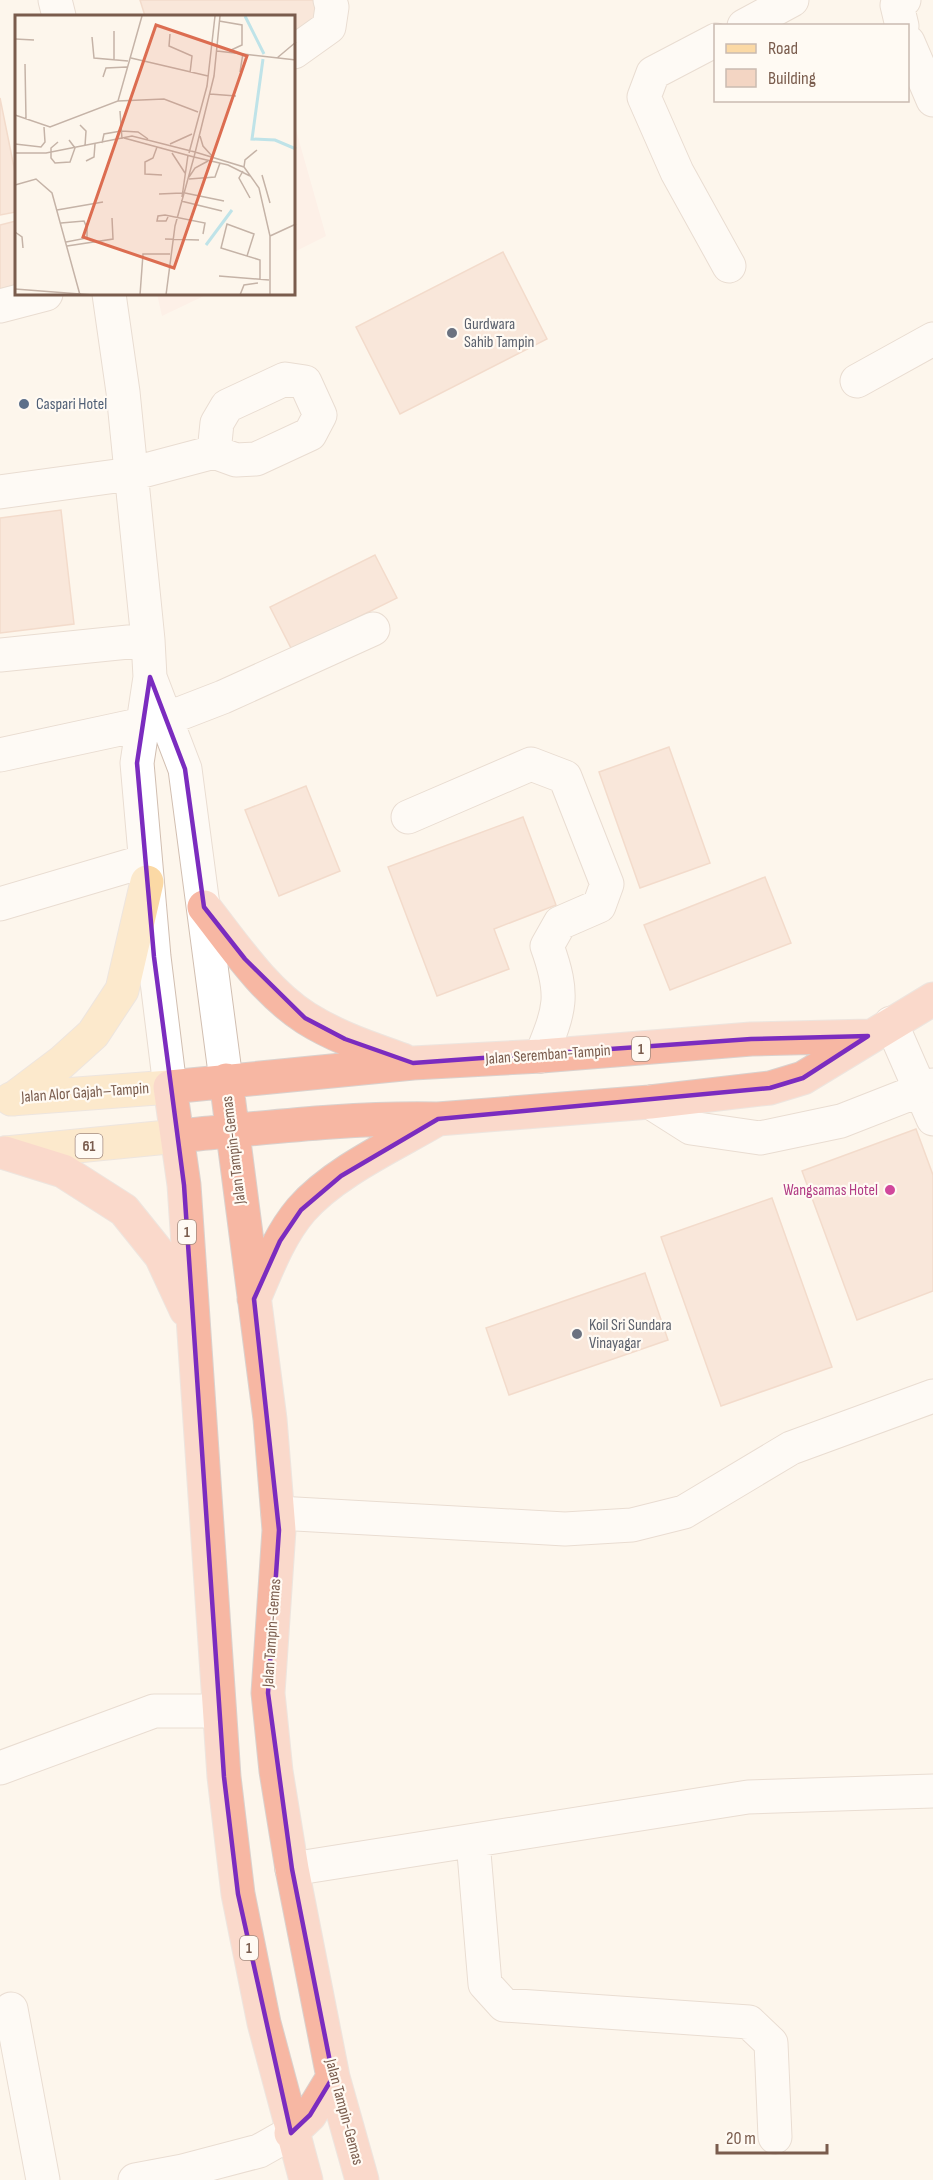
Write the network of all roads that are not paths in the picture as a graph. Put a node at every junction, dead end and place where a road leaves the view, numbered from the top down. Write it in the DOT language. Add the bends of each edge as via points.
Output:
graph roads {
  1 [pos="55,0"];
  2 [pos="330,0"];
  3 [pos="792,0"];
  4 [pos="904,0"];
  5 [pos="59,15"];
  6 [pos="748,24"];
  7 [pos="902,24"];
  8 [pos="714,41"];
  9 [pos="909,44"];
  10 [pos="296,51"];
  11 [pos="933,100"];
  12 [pos="729,267"];
  13 [pos="38,296"];
  14 [pos="109,296"];
  15 [pos="0,306"];
  16 [pos="933,339"];
  17 [pos="857,381"];
  18 [pos="214,452"];
  19 [pos="131,474"];
  20 [pos="0,492"];
  21 [pos="373,629"];
  22 [pos="148,640"];
  23 [pos="0,655"];
  24 [pos="154,721"];
  25 [pos="0,755"];
  26 [pos="408,817"];
  27 [pos="146,872"];
  28 [pos="0,904"];
  29 [pos="204,907"];
  30 [pos="933,999"];
  31 [pos="880,1030"];
  32 [pos="541,1056"];
  33 [pos="413,1063"];
  34 [pos="226,1080"];
  35 [pos="170,1087"];
  36 [pos="929,1098"];
  37 [pos="6,1099"];
  38 [pos="650,1102"];
  39 [pos="438,1119"];
  40 [pos="233,1131"];
  41 [pos="178,1136"];
  42 [pos="3,1153"];
  43 [pos="254,1299"];
  44 [pos="194,1328"];
  45 [pos="933,1395"];
  46 [pos="278,1513"];
  47 [pos="219,1711"];
  48 [pos="0,1768"];
  49 [pos="933,1791"];
  50 [pos="473,1841"];
  51 [pos="292,1869"];
  52 [pos="11,2009"];
  53 [pos="333,2077"];
  54 [pos="291,2133"];
  55 [pos="775,2137"];
  56 [pos="182,2176"];
  57 [pos="43,2180"];
  58 [pos="135,2180"];
  59 [pos="306,2180"];
  60 [pos="362,2180"];
  1 -- 5 [label="street"];
  2 -- 10 [label="street" via="329,27"];
  3 -- 6 [label="street"];
  4 -- 7 [label="street" via="897,5"];
  8 -- 12 [label="street" via="653,74 644,97 677,172"];
  9 -- 11 [label="street"];
  13 -- 15 [label="street"];
  14 -- 19 [label="street"];
  16 -- 17 [label="street"];
  18 -- 19 [label="street"];
  19 -- 20 [label="street"];
  19 -- 22 [label="street"];
  21 -- 24 [label="street" via="223,697"];
  22 -- 23 [label="street"];
  22 -- 24 [label="street"];
  24 -- 25 [label="street"];
  24 -- 27 [label="street" via="137,763"];
  24 -- 29 [label="street" via="185,769"];
  26 -- 32 [label="street" via="531,764 565,777 607,884 599,906 561,923 548,946 557,975 558,1013"];
  27 -- 28 [label="street"];
  27 -- 35 [label="street"];
  27 -- 37 [label="main road" via="122,990 93,1034 62,1062"];
  29 -- 33 [label="highway" via="245,960 305,1018 345,1039"];
  29 -- 34 [label="street"];
  30 -- 31 [label="highway, Jalan Seremban-Tampin / 1"];
  31 -- 32 [label="highway, Jalan Seremban-Tampin / 1"];
  31 -- 36 [label="street"];
  31 -- 38 [label="highway, 1" via="803,1078 721,1095"];
  32 -- 33 [label="highway, Jalan Seremban-Tampin / 1"];
  33 -- 34 [label="highway, Jalan Seremban-Tampin / 1"];
  34 -- 35 [label="highway, 1"];
  34 -- 40 [label="highway, Jalan Tampin-Gemas"];
  35 -- 37 [label="main road, Jalan Alor Gajah–Tampin"];
  35 -- 41 [label="highway, 1"];
  36 -- 38 [label="street" via="760,1138 691,1128"];
  38 -- 39 [label="highway, 1"];
  39 -- 40 [label="highway, 1"];
  39 -- 43 [label="highway" via="341,1176 301,1210 280,1241"];
  40 -- 41 [label="highway, 1"];
  40 -- 43 [label="highway, Jalan Tampin-Gemas"];
  41 -- 42 [label="main road, 61"];
  41 -- 44 [label="highway, 1"];
  42 -- 44 [label="highway" via="63,1171 124,1210 160,1256"];
  43 -- 46 [label="highway, Jalan Tampin-Gemas"];
  44 -- 47 [label="highway, 1"];
  45 -- 46 [label="street" via="791,1448 684,1512 632,1525 565,1529"];
  46 -- 51 [label="highway, Jalan Tampin-Gemas" via="268,1693"];
  47 -- 48 [label="street" via="154,1711"];
  47 -- 54 [label="highway, 1" via="238,1894"];
  49 -- 50 [label="street" via="748,1797"];
  50 -- 51 [label="street"];
  50 -- 55 [label="street" via="485,1984 504,2005 749,2022 771,2043"];
  51 -- 53 [label="highway, Jalan Tampin-Gemas"];
  52 -- 57 [label="street"];
  53 -- 54 [label="highway" via="310,2115"];
  53 -- 60 [label="highway, Jalan Tampin-Gemas"];
  54 -- 56 [label="street" via="259,2151"];
  54 -- 59 [label="highway, 1"];
  56 -- 58 [label="street"];
}
